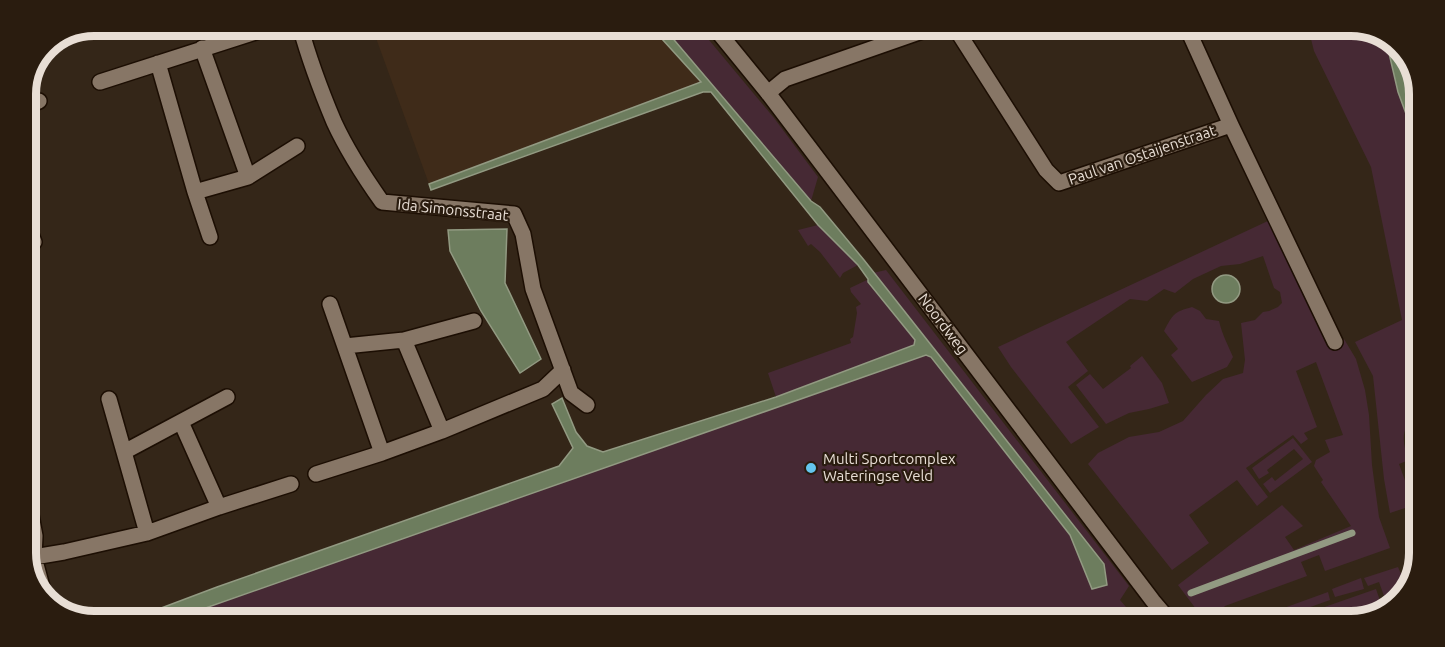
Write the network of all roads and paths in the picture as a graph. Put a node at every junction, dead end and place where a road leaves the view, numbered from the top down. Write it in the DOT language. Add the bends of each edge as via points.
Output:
graph roads {
  1 [pos="241,36"];
  2 [pos="303,36"];
  3 [pos="722,36"];
  4 [pos="908,36"];
  5 [pos="960,36"];
  6 [pos="1191,36"];
  7 [pos="202,48"];
  8 [pos="158,63"];
  9 [pos="100,82"];
  10 [pos="768,93"];
  11 [pos="1231,125"];
  12 [pos="297,146"];
  13 [pos="248,177"];
  14 [pos="195,192"];
  15 [pos="210,237"];
  16 [pos="330,304"];
  17 [pos="474,321"];
  18 [pos="404,340"];
  19 [pos="1335,342"];
  20 [pos="345,346"];
  21 [pos="563,370"];
  22 [pos="227,397"];
  23 [pos="109,399"];
  24 [pos="587,405"];
  25 [pos="181,422"];
  26 [pos="442,430"];
  27 [pos="124,452"];
  28 [pos="382,453"];
  29 [pos="316,474"];
  30 [pos="291,484"];
  31 [pos="219,507"];
  32 [pos="147,533"];
  33 [pos="36,557"];
  34 [pos="1162,611"];
  1 -- 7 [label="street"];
  2 -- 21 [label="street, Ida Simonsstraat" via="335,124 382,202 514,214 523,234 533,290"];
  3 -- 10 [label="street, Noordweg"];
  4 -- 10 [label="street" via="785,79"];
  5 -- 11 [label="street, Paul van Ostaijenstraat" via="1046,170 1059,183"];
  6 -- 11 [label="street, Paul van Ostaijenstraat"];
  7 -- 8 [label="street"];
  7 -- 13 [label="street"];
  8 -- 9 [label="street"];
  8 -- 14 [label="street"];
  10 -- 34 [label="street, Noordweg"];
  11 -- 19 [label="street, Paul van Ostaijenstraat"];
  12 -- 13 [label="street"];
  13 -- 14 [label="street"];
  14 -- 15 [label="street"];
  16 -- 20 [label="street"];
  17 -- 18 [label="street"];
  18 -- 20 [label="street"];
  18 -- 26 [label="street"];
  20 -- 28 [label="street"];
  21 -- 24 [label="street, Ida Simonsstraat" via="571,393"];
  21 -- 26 [label="street" via="543,389"];
  22 -- 25 [label="street"];
  23 -- 27 [label="street"];
  25 -- 27 [label="street"];
  25 -- 31 [label="street"];
  26 -- 28 [label="street"];
  27 -- 32 [label="street"];
  28 -- 29 [label="street"];
  30 -- 31 [label="street"];
  31 -- 32 [label="street"];
  32 -- 33 [label="street"];
}
